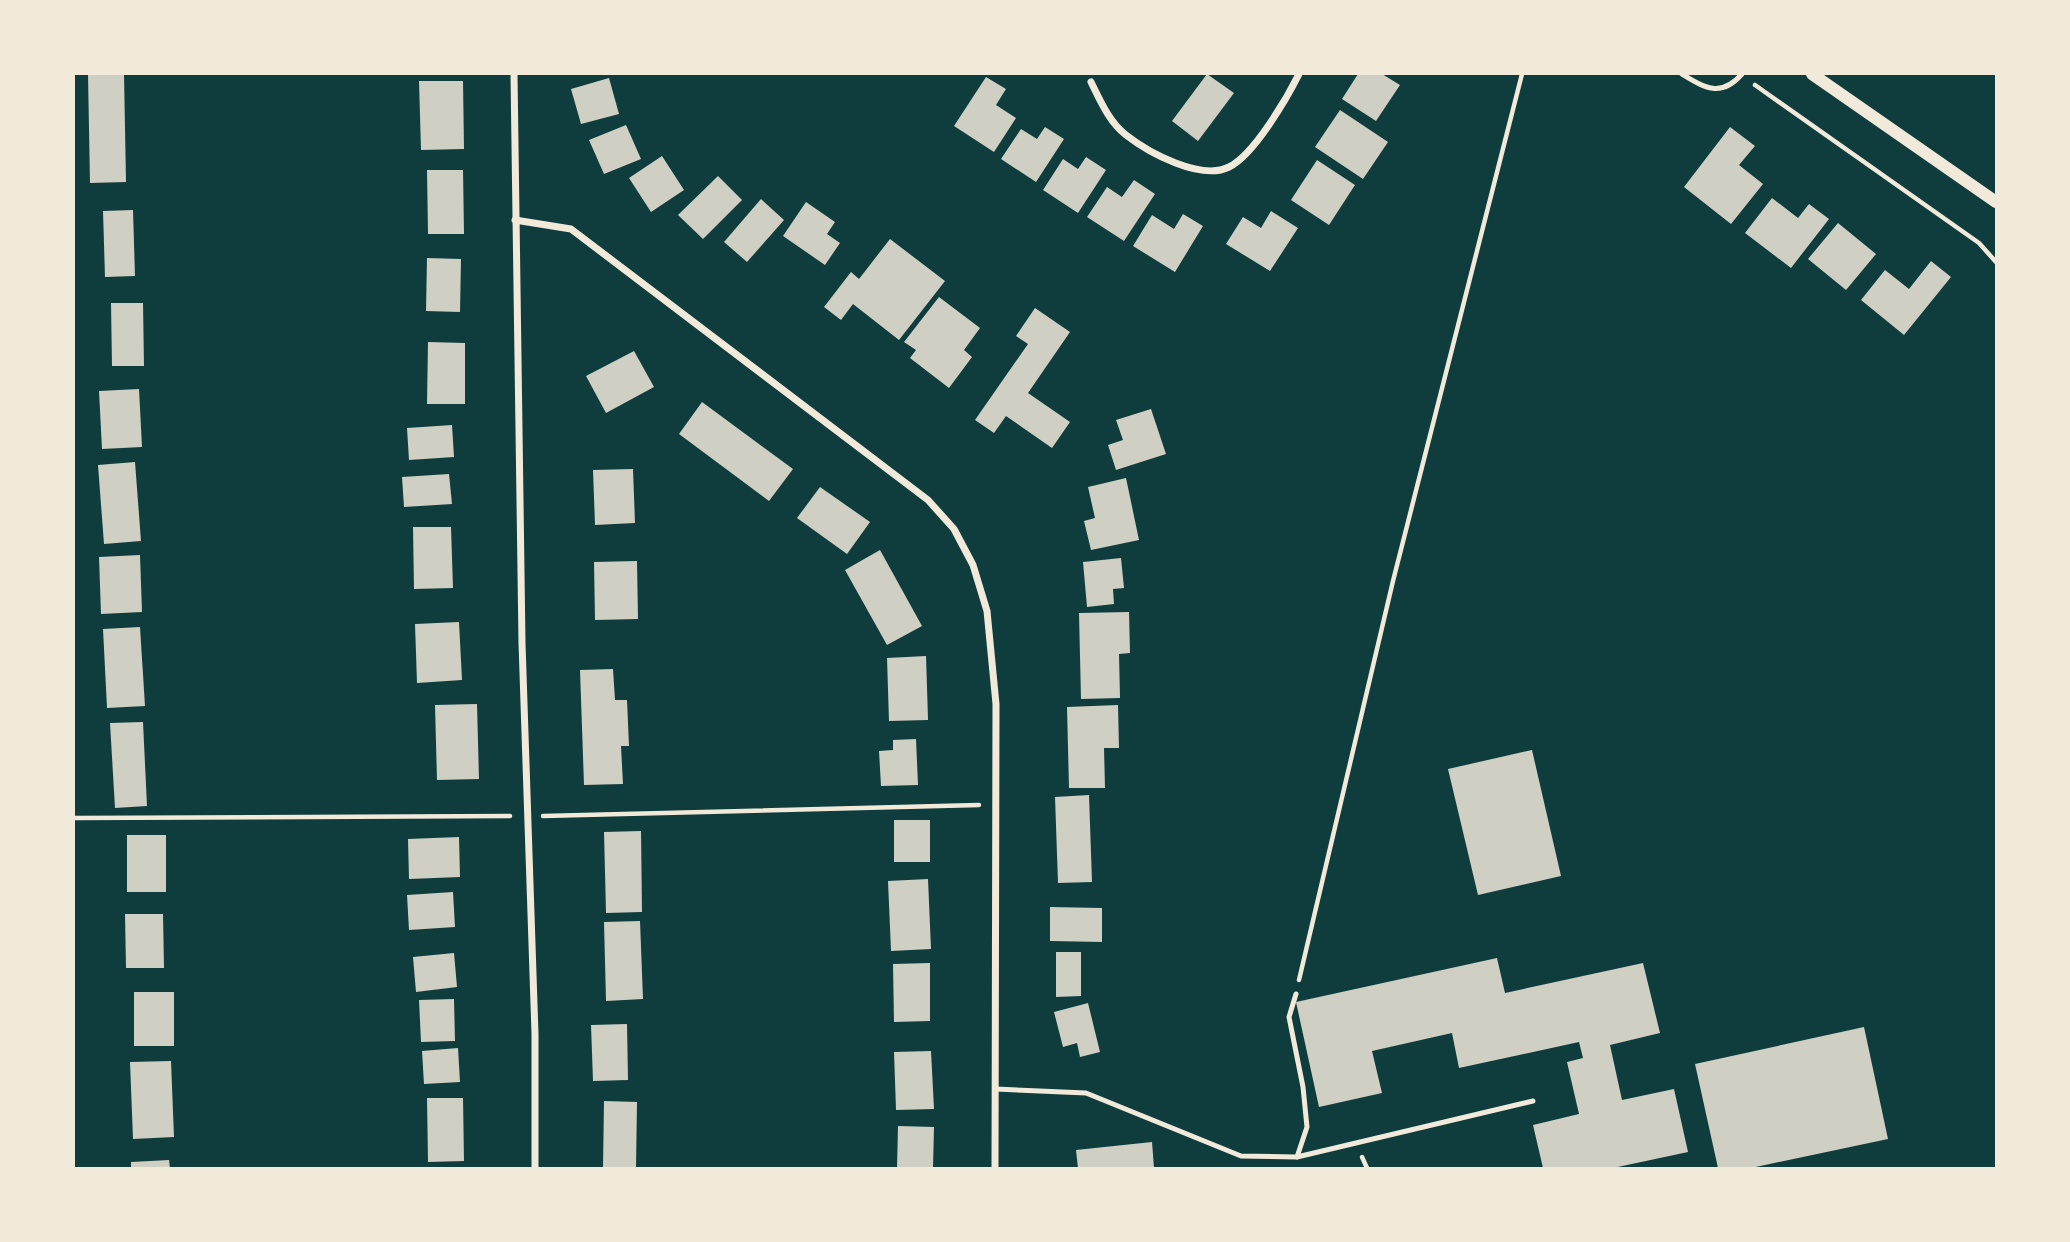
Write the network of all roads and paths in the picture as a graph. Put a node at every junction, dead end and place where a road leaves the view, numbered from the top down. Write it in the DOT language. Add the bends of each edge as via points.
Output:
graph roads {
  1 [pos="514,74"];
  2 [pos="1299,74"];
  3 [pos="1522,74"];
  4 [pos="1682,74"];
  5 [pos="1741,74"];
  6 [pos="1812,74"];
  7 [pos="1091,82"];
  8 [pos="1997,202"];
  9 [pos="515,220"];
  10 [pos="1997,262"];
  11 [pos="1296,994"];
  12 [pos="995,1088"];
  13 [pos="1533,1101"];
  14 [pos="1297,1157"];
  15 [pos="535,1168"];
  16 [pos="995,1168"];
  1 -- 9 [label="street"];
  2 -- 7 [label="street" via="1252,148 1229,167 1204,171 1175,163 1125,134 1103,108"];
  3 -- 11 [label="path" via="1393,581"];
  4 -- 5 [label="lane" via="1714,90 1733,84"];
  5 -- 10 [label="path" via="1979,243"];
  6 -- 8 [label="street"];
  9 -- 12 [label="street" via="570,229 891,470 954,529 973,565 987,611 996,704"];
  9 -- 15 [label="street"];
  11 -- 14 [label="lane" via="1289,1017 1307,1126"];
  12 -- 14 [label="lane" via="1086,1093 1241,1156"];
  12 -- 16 [label="street"];
  13 -- 14 [label="lane"];
}
